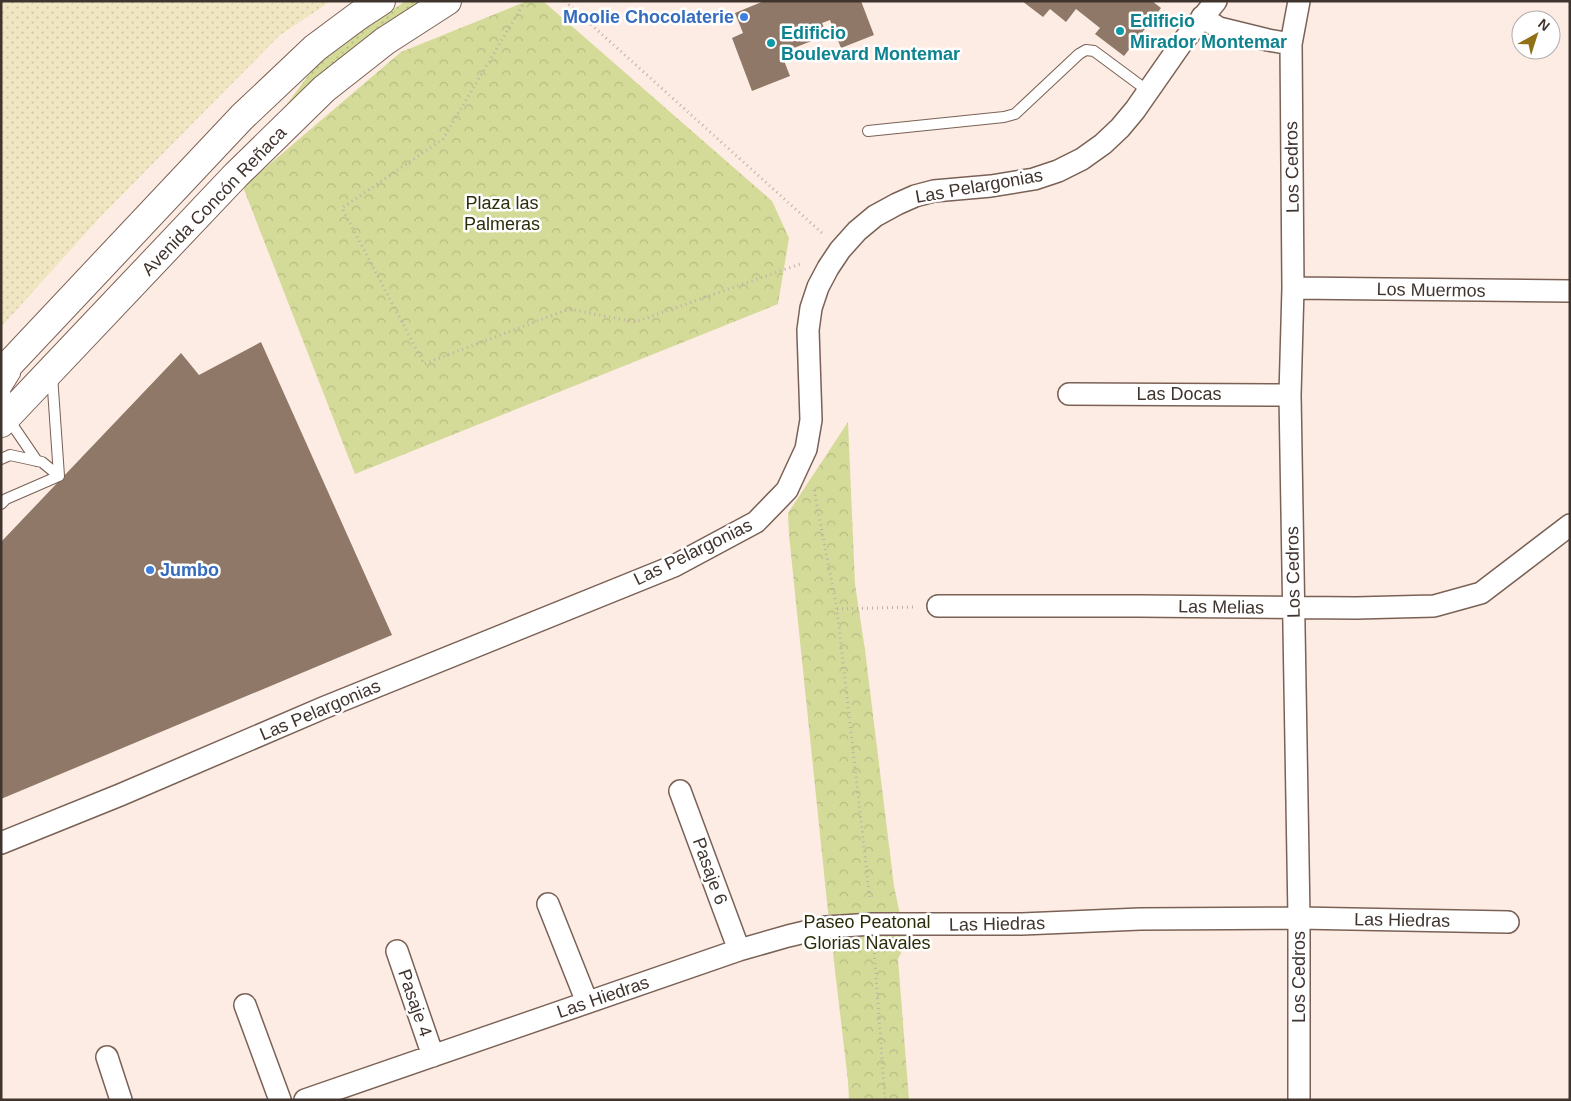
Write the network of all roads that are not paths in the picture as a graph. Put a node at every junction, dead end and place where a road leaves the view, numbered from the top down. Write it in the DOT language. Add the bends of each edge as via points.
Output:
graph roads {
  1 [pos="381,1"];
  2 [pos="447,1"];
  3 [pos="1216,1"];
  4 [pos="1299,1"];
  5 [pos="1202,17"];
  6 [pos="1290,44"];
  7 [pos="1148,91"];
  8 [pos="868,131"];
  9 [pos="1293,288"];
  10 [pos="1570,292"];
  11 [pos="62,308"];
  12 [pos="52,370"];
  13 [pos="1,373"];
  14 [pos="1069,394"];
  15 [pos="1290,395"];
  16 [pos="4,420"];
  17 [pos="1,458"];
  18 [pos="37,461"];
  19 [pos="59,476"];
  20 [pos="1,504"];
  21 [pos="1570,525"];
  22 [pos="938,606"];
  23 [pos="1293,608"];
  24 [pos="680,791"];
  25 [pos="1,844"];
  26 [pos="548,904"];
  27 [pos="1299,918"];
  28 [pos="1508,922"];
  29 [pos="739,950"];
  30 [pos="398,951"];
  31 [pos="588,1002"];
  32 [pos="245,1005"];
  33 [pos="433,1056"];
  34 [pos="107,1057"];
  35 [pos="121,1100"];
  36 [pos="280,1100"];
  37 [pos="305,1100"];
  38 [pos="1299,1100"];
  1 -- 11 [label="main road, Avenida Concón Reñaca" via="315,48 249,111"];
  2 -- 12 [label="main road, Avenida Concón Reñaca" via="385,41 324,89 236,175"];
  3 -- 5 [label="street, Las Pelargonias"];
  4 -- 6 [label="street, Los Cedros"];
  5 -- 6 [label="street" via="1219,28"];
  5 -- 7 [label="street, Las Pelargonias"];
  6 -- 9 [label="street, Los Cedros"];
  7 -- 8 [label="lane" via="1094,51 1086,50 1014,114"];
  7 -- 25 [label="street, Las Pelargonias" via="1120,128 1082,159 1034,179 915,196 876,216 840,250 818,287 811,308 808,330 811,420 806,449 787,490 756,522 674,566 323,708"];
  9 -- 10 [label="street, Los Muermos"];
  9 -- 15 [label="street, Los Cedros"];
  11 -- 13 [label="main road, Avenida Concón Reñaca"];
  11 -- 16 [label="lane" via="5,390"];
  12 -- 16 [label="main road, Avenida Concón Reñaca"];
  12 -- 19 [label="lane"];
  14 -- 15 [label="street, Las Docas"];
  15 -- 23 [label="street, Los Cedros"];
  16 -- 18 [label="lane"];
  17 -- 18 [label="lane" via="10,455"];
  18 -- 19 [label="lane"];
  19 -- 20 [label="lane" via="6,498"];
  21 -- 23 [label="street, Las Melias" via="1481,593 1434,606"];
  22 -- 23 [label="street, Las Melias"];
  23 -- 27 [label="street, Los Cedros"];
  24 -- 29 [label="street, Pasaje 6"];
  26 -- 31 [label="street"];
  27 -- 28 [label="street, Las Hiedras"];
  27 -- 29 [label="street, Las Hiedras" via="873,924 826,928"];
  27 -- 38 [label="street, Los Cedros"];
  29 -- 31 [label="street, Las Hiedras"];
  30 -- 33 [label="street, Pasaje 4"];
  31 -- 33 [label="street, Las Hiedras"];
  32 -- 36 [label="street"];
  33 -- 37 [label="street, Las Hiedras"];
  34 -- 35 [label="street"];
}
